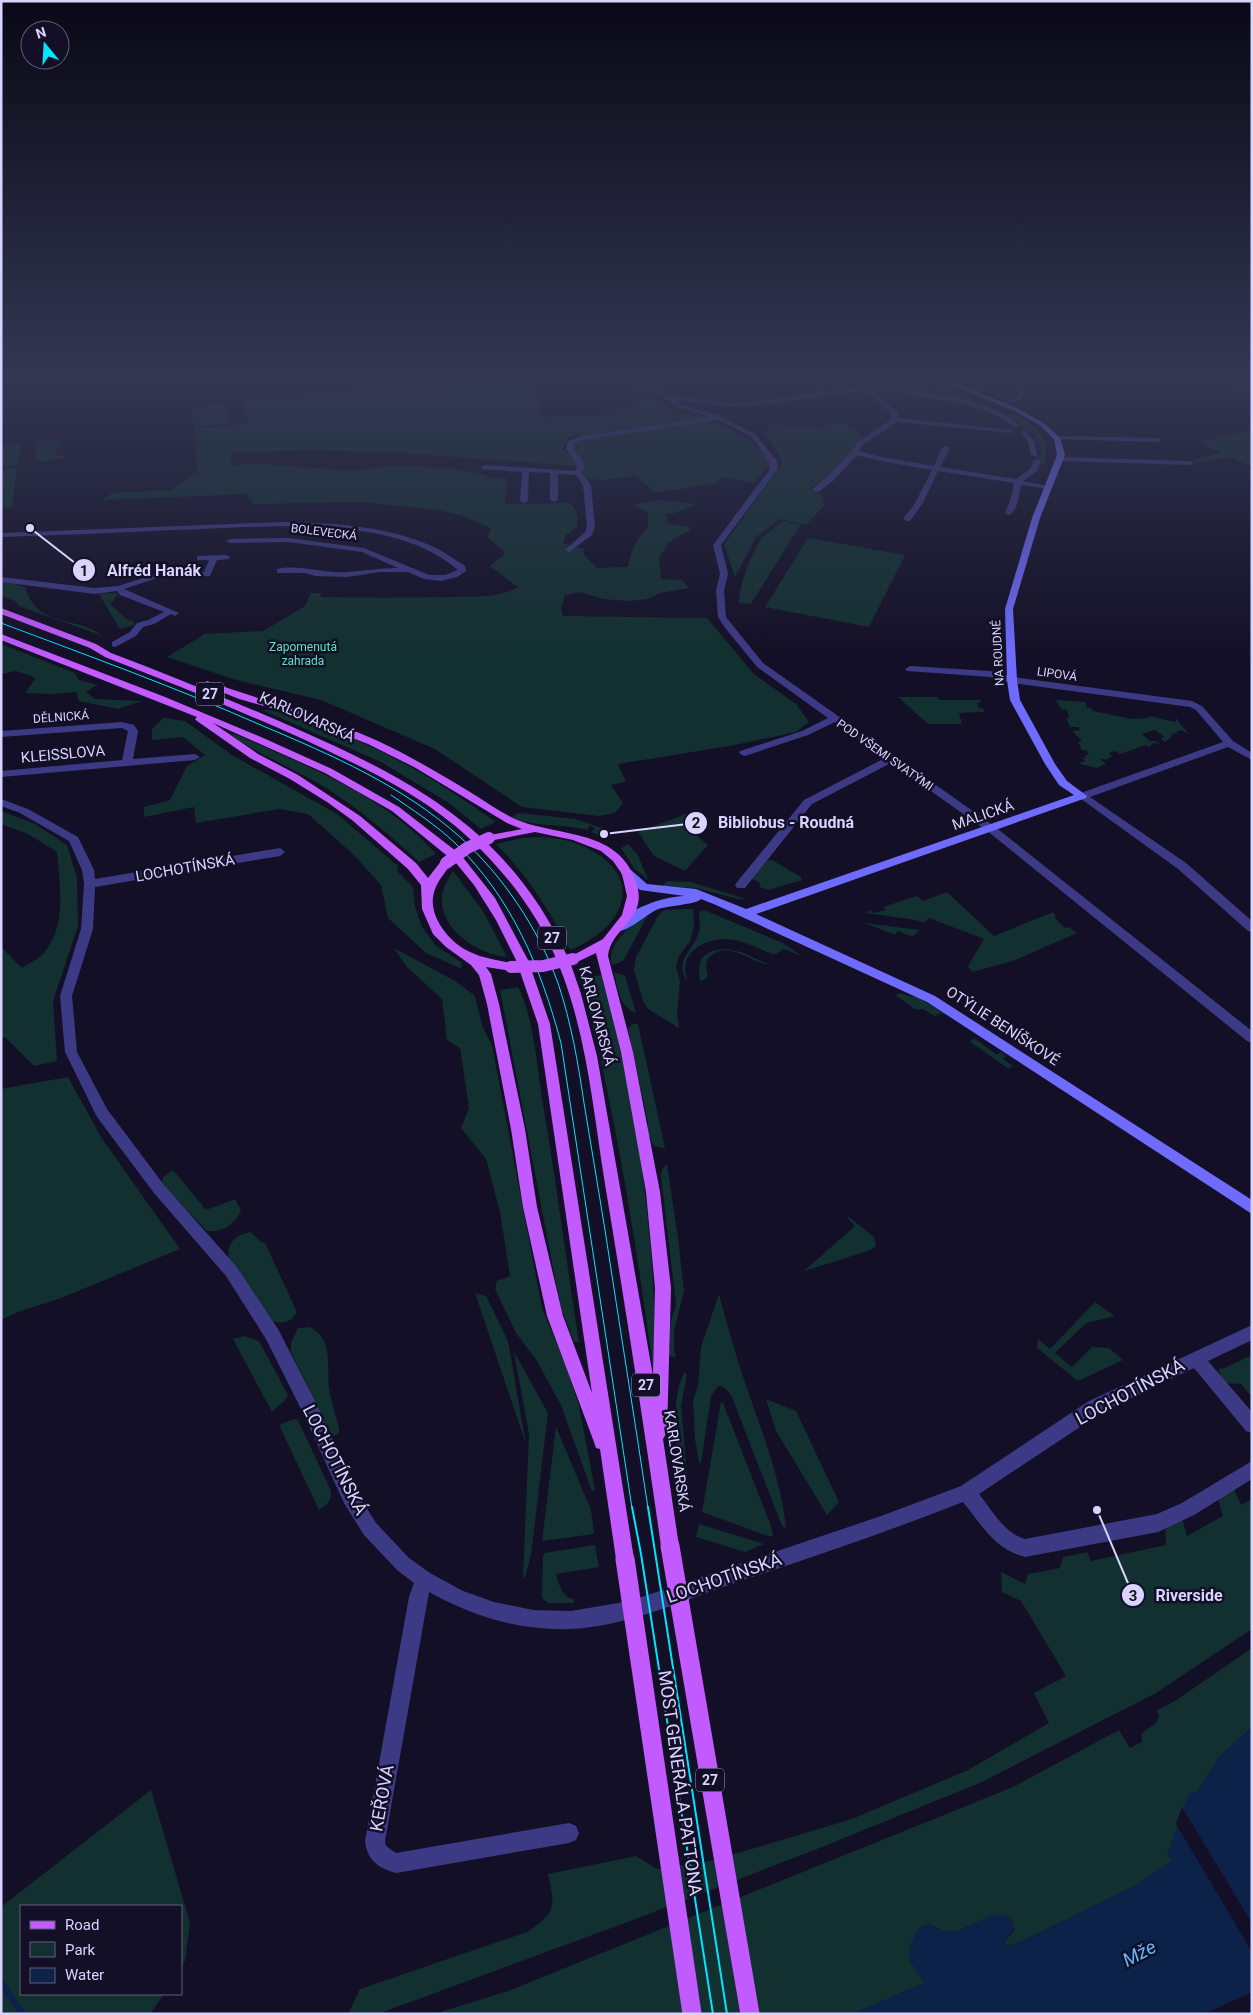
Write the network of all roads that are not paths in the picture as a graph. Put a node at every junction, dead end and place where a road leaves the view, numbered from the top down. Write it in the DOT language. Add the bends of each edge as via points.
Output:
graph roads {
  1 [pos="526,471"];
  2 [pos="554,471"];
  3 [pos="773,471"];
  4 [pos="835,471"];
  5 [pos="935,471"];
  6 [pos="956,471"];
  7 [pos="1032,471"];
  8 [pos="1055,471"];
  9 [pos="578,473"];
  10 [pos="1018,481"];
  11 [pos="1049,487"];
  12 [pos="815,490"];
  13 [pos="554,500"];
  14 [pos="524,501"];
  15 [pos="1009,513"];
  16 [pos="907,519"];
  17 [pos="1,535"];
  18 [pos="230,541"];
  19 [pos="569,550"];
  20 [pos="226,557"];
  21 [pos="200,558"];
  22 [pos="214,558"];
  23 [pos="411,569"];
  24 [pos="280,570"];
  25 [pos="1,579"];
  26 [pos="119,588"];
  27 [pos="1,611"];
  28 [pos="1,637"];
  29 [pos="115,644"];
  30 [pos="93,646"];
  31 [pos="910,669"];
  32 [pos="1012,680"];
  33 [pos="188,709"];
  34 [pos="834,719"];
  35 [pos="122,725"];
  36 [pos="1,734"];
  37 [pos="1229,743"];
  38 [pos="744,753"];
  39 [pos="195,757"];
  40 [pos="1252,758"];
  41 [pos="891,759"];
  42 [pos="127,763"];
  43 [pos="1,774"];
  44 [pos="1082,796"];
  45 [pos="1,802"];
  46 [pos="990,828"];
  47 [pos="552,832"];
  48 [pos="280,852"];
  49 [pos="627,873"];
  50 [pos="90,884"];
  51 [pos="741,885"];
  52 [pos="428,894"];
  53 [pos="720,902"];
  54 [pos="746,913"];
  55 [pos="620,928"];
  56 [pos="1252,928"];
  57 [pos="610,939"];
  58 [pos="458,950"];
  59 [pos="1252,1038"];
  60 [pos="1252,1208"];
  61 [pos="1252,1332"];
  62 [pos="1196,1358"];
  63 [pos="1252,1424"];
  64 [pos="611,1467"];
  65 [pos="660,1469"];
  66 [pos="1252,1469"];
  67 [pos="966,1492"];
  68 [pos="670,1546"];
  69 [pos="424,1579"];
  70 [pos="569,1833"];
  71 [pos="692,2014"];
  72 [pos="750,2014"];
  1 -- 14 [label="street"];
  2 -- 9 [label="street"];
  2 -- 13 [label="street"];
  3 -- 34 [label="street, POD VŠEMI SVATÝMI" via="717,545 724,574 720,590 722,617 760,665"];
  4 -- 12 [label="street"];
  5 -- 16 [label="street"];
  6 -- 10 [label="street"];
  7 -- 10 [label="street"];
  8 -- 11 [label="street, NA ROUDNÉ"];
  9 -- 19 [label="street" via="587,484 591,526 589,533"];
  10 -- 11 [label="street"];
  10 -- 15 [label="street"];
  11 -- 32 [label="street, NA ROUDNÉ" via="1036,518 1009,608"];
  17 -- 23 [label="street, BOLEVECKÁ" via="251,525 339,526 416,543 444,555 462,571 440,578"];
  18 -- 23 [label="street, BOLEVECKÁ" via="289,540 364,550"];
  20 -- 22 [label="street"];
  21 -- 22 [label="street"];
  22 -- 26 [label="street" via="208,574 156,576"];
  23 -- 24 [label="street, BOLEVECKÁ" via="348,575"];
  25 -- 26 [label="street" via="89,590"];
  26 -- 29 [label="street" via="173,612 140,625 133,634"];
  27 -- 30 [label="main road, KARLOVARSKÁ / 27"];
  28 -- 33 [label="main road, 27"];
  30 -- 47 [label="main road" via="119,650 242,697 332,725 418,765 511,822"];
  30 -- 65 [label="main road, KARLOVARSKÁ / 27" via="380,770 442,810 488,850 535,906 567,972 594,1076"];
  31 -- 32 [label="street, LIPOVÁ" via="990,674"];
  32 -- 37 [label="street, LIPOVÁ" via="1192,704"];
  32 -- 44 [label="street, NA ROUDNÉ" via="1015,700 1050,764 1063,783"];
  33 -- 52 [label="main road" via="234,743 356,818 418,872 427,884"];
  33 -- 64 [label="main road, 27" via="318,764 388,803 418,824 461,862 498,911 532,982 544,1024"];
  34 -- 38 [label="street" via="805,733"];
  34 -- 41 [label="street, POD VŠEMI SVATÝMI"];
  35 -- 36 [label="street, DĚLNICKÁ"];
  35 -- 42 [label="street, KLEISSLOVA" via="133,729"];
  37 -- 40 [label="street"];
  37 -- 44 [label="street, MALICKÁ"];
  39 -- 42 [label="street, KLEISSLOVA"];
  41 -- 46 [label="street, POD VŠEMI SVATÝMI"];
  41 -- 51 [label="street" via="808,802"];
  42 -- 43 [label="street, KLEISSLOVA"];
  44 -- 46 [label="street, MALICKÁ"];
  44 -- 56 [label="street, NA ROUDNÉ" via="1182,866"];
  45 -- 50 [label="street, LOCHOTÍNSKÁ" via="74,839 88,870"];
  46 -- 54 [label="street, MALICKÁ"];
  46 -- 59 [label="street, POD VŠEMI SVATÝMI"];
  47 -- 49 [label="main road" via="581,838 600,847"];
  47 -- 52 [label="main road, bridge" via="522,832 489,838 467,848 446,863 434,878"];
  48 -- 50 [label="street, LOCHOTÍNSKÁ"];
  49 -- 53 [label="street, OTÝLIE BENÍŠKOVÉ" via="644,887 696,893"];
  49 -- 55 [label="main road" via="632,902"];
  50 -- 69 [label="street, LOCHOTÍNSKÁ" via="87,929 66,996 72,1052 102,1113 159,1189 231,1271 267,1327 350,1497 370,1529"];
  52 -- 58 [label="main road" via="432,923"];
  53 -- 54 [label="street, OTÝLIE BENÍŠKOVÉ"];
  53 -- 55 [label="street" via="684,899 660,903 642,911"];
  54 -- 60 [label="street, OTÝLIE BENÍŠKOVÉ" via="931,999"];
  55 -- 57 [label="main road"];
  57 -- 58 [label="main road, bridge" via="573,959 543,966 511,967 481,961"];
  57 -- 65 [label="main road" via="602,949 602,961 627,1052 653,1192 664,1288"];
  58 -- 64 [label="main road" via="479,966 487,980 518,1129 530,1207 555,1316"];
  61 -- 62 [label="street, LOCHOTÍNSKÁ"];
  62 -- 63 [label="street"];
  62 -- 67 [label="street, LOCHOTÍNSKÁ" via="1095,1406"];
  64 -- 71 [label="main road, MOST GENERÁLA PATTONA / 27, bridge"];
  65 -- 68 [label="main road, KARLOVARSKÁ / 27"];
  66 -- 67 [label="street" via="1188,1509 1158,1523 1025,1548 1013,1545 1001,1535"];
  67 -- 69 [label="street, LOCHOTÍNSKÁ" via="872,1528 630,1610 598,1617 533,1619 494,1611 458,1598"];
  68 -- 72 [label="main road, MOST GENERÁLA PATTONA / 27, bridge"];
  69 -- 70 [label="street, KEŘOVÁ" via="416,1606 376,1849 380,1856 396,1863"];
}
